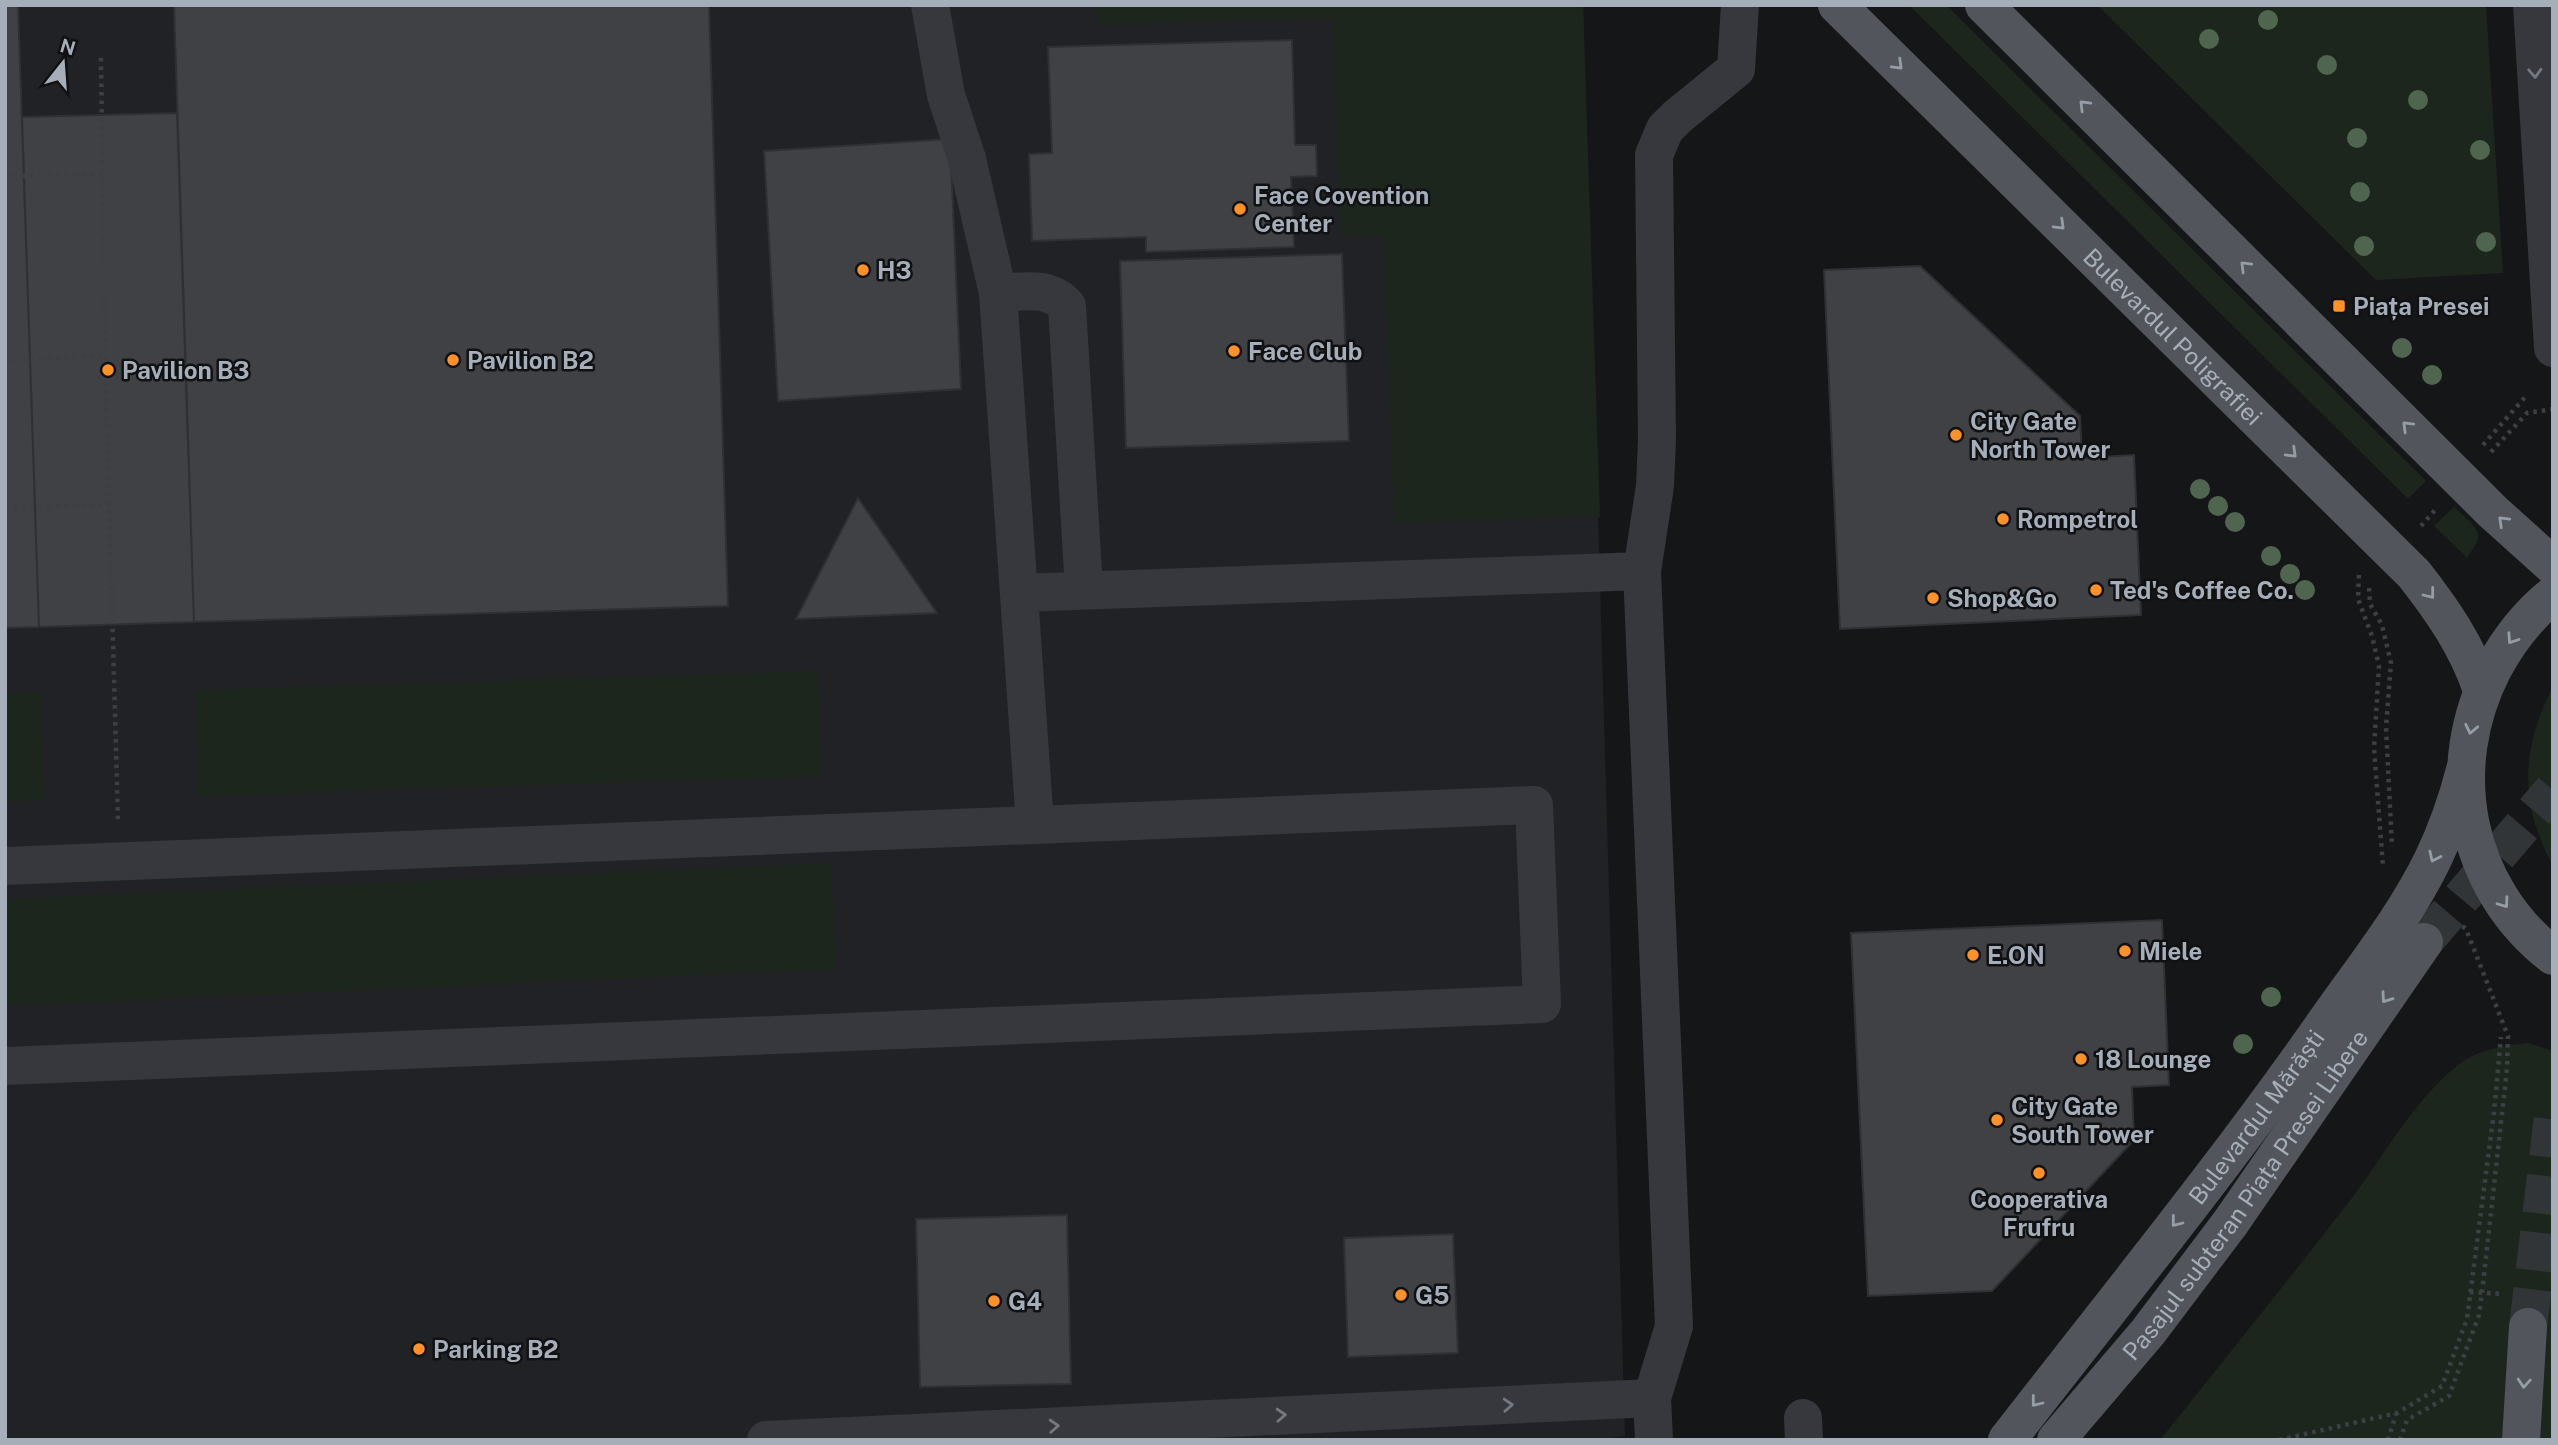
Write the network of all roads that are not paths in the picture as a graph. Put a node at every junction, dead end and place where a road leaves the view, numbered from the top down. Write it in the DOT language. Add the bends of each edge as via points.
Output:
graph roads {
  1 [pos="930,5"];
  2 [pos="1740,5"];
  3 [pos="1837,5"];
  4 [pos="1984,5"];
  5 [pos="2532,5"];
  6 [pos="998,293"];
  7 [pos="2553,348"];
  8 [pos="2553,566"];
  9 [pos="1642,571"];
  10 [pos="1084,590"];
  11 [pos="1019,593"];
  12 [pos="2553,596"];
  13 [pos="2482,690"];
  14 [pos="2465,770"];
  15 [pos="1035,825"];
  16 [pos="5,866"];
  17 [pos="2424,942"];
  18 [pos="2553,956"];
  19 [pos="5,1066"];
  20 [pos="2528,1327"];
  21 [pos="1652,1398"];
  22 [pos="765,1440"];
  23 [pos="1654,1440"];
  24 [pos="2007,1440"];
  25 [pos="2056,1440"];
  26 [pos="2521,1440"];
  1 -- 6 [label="lane" via="946,95 967,159"];
  2 -- 9 [label="lane" via="1737,69 1665,129 1654,155 1657,440"];
  3 -- 13 [label="main road, Bulevardul Poligrafiei, one-way" via="2414,573 2458,633"];
  8 -- 4 [label="main road, one-way" via="2493,512"];
  5 -- 7 [label="lane, one-way"];
  6 -- 10 [label="lane" via="1046,292 1067,306"];
  6 -- 11 [label="lane"];
  9 -- 10 [label="lane"];
  9 -- 21 [label="lane" via="1674,1326"];
  10 -- 11 [label="lane"];
  11 -- 15 [label="lane"];
  12 -- 13 [label="main road, one-way" via="2519,628"];
  13 -- 14 [label="main road, one-way" via="2470,729"];
  14 -- 18 [label="main road, one-way" via="2468,813 2497,895"];
  14 -- 24 [label="main road, Bulevardul Mărăști, one-way" via="2445,833 2411,897 2272,1099"];
  15 -- 16 [label="lane"];
  15 -- 19 [label="lane" via="1534,805 1542,1004"];
  17 -- 25 [label="main road, Pasajul subteran Piața Presei Libere, one-way" via="2231,1222 2148,1332"];
  20 -- 26 [label="main road, one-way"];
  22 -- 21 [label="lane, one-way"];
  21 -- 23 [label="lane"];
}
